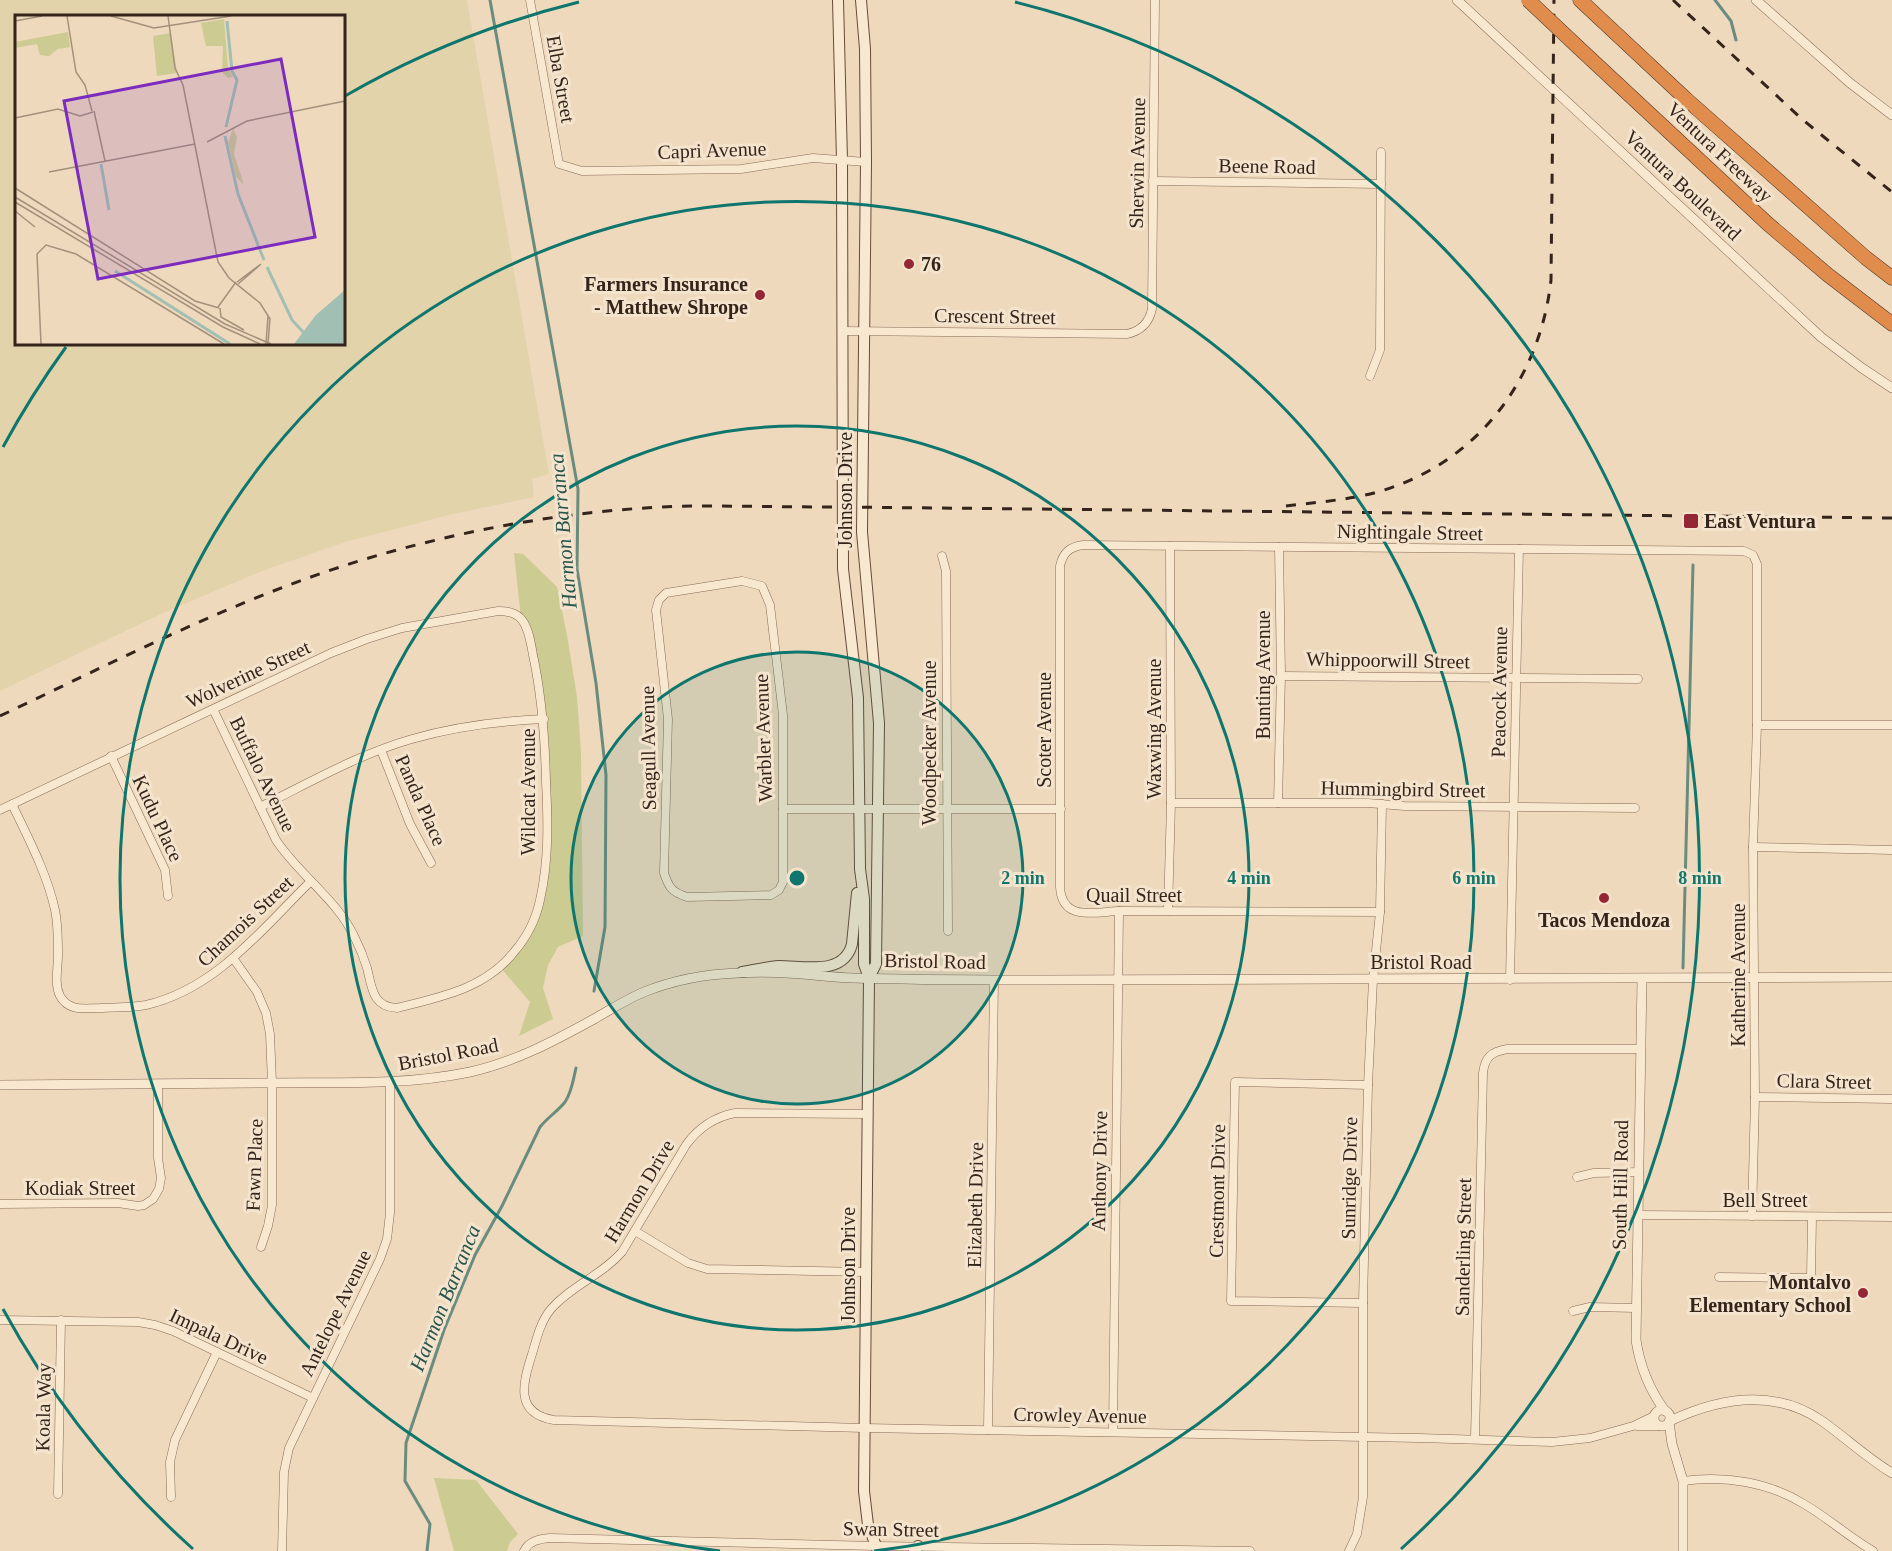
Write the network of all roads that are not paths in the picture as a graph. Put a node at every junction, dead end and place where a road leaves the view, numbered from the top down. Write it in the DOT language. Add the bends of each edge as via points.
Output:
graph roads {
  1 [pos="530,0"];
  2 [pos="838,0"];
  3 [pos="855,0"];
  4 [pos="861,0"];
  5 [pos="1155,0"];
  6 [pos="1457,0"];
  7 [pos="1528,0"];
  8 [pos="1580,0"];
  9 [pos="1756,0"];
  10 [pos="863,17"];
  11 [pos="1892,115"];
  12 [pos="1381,152"];
  13 [pos="842,160"];
  14 [pos="866,162"];
  15 [pos="559,164"];
  16 [pos="1153,181"];
  17 [pos="1381,184"];
  18 [pos="1892,278"];
  19 [pos="1892,324"];
  20 [pos="1145,326"];
  21 [pos="863,330"];
  22 [pos="842,331"];
  23 [pos="1370,376"];
  24 [pos="1892,388"];
  25 [pos="1170,546"];
  26 [pos="1279,547"];
  27 [pos="1519,549"];
  28 [pos="1067,550"];
  29 [pos="1753,555"];
  30 [pos="942,556"];
  31 [pos="762,586"];
  32 [pos="521,618"];
  33 [pos="1281,676"];
  34 [pos="1516,678"];
  35 [pos="1638,679"];
  36 [pos="213,709"];
  37 [pos="544,719"];
  38 [pos="1756,725"];
  39 [pos="1892,725"];
  40 [pos="381,750"];
  41 [pos="111,756"];
  42 [pos="1171,803"];
  43 [pos="1278,803"];
  44 [pos="12,804"];
  45 [pos="1382,804"];
  46 [pos="260,807"];
  47 [pos="1514,807"];
  48 [pos="946,808"];
  49 [pos="1635,808"];
  50 [pos="783,809"];
  51 [pos="860,809"];
  52 [pos="877,809"];
  53 [pos="1061,809"];
  54 [pos="0,810"];
  55 [pos="1753,847"];
  56 [pos="1892,850"];
  57 [pos="431,863"];
  58 [pos="860,869"];
  59 [pos="311,881"];
  60 [pos="779,890"];
  61 [pos="168,896"];
  62 [pos="1070,909"];
  63 [pos="1119,911"];
  64 [pos="1168,911"];
  65 [pos="1380,912"];
  66 [pos="948,931"];
  67 [pos="233,958"];
  68 [pos="742,972"];
  69 [pos="1892,977"];
  70 [pos="869,978"];
  71 [pos="1755,978"];
  72 [pos="1642,979"];
  73 [pos="994,980"];
  74 [pos="1118,980"];
  75 [pos="1373,980"];
  76 [pos="1510,980"];
  77 [pos="378,1002"];
  78 [pos="1640,1049"];
  79 [pos="272,1083"];
  80 [pos="390,1083"];
  81 [pos="158,1084"];
  82 [pos="0,1085"];
  83 [pos="1368,1085"];
  84 [pos="1755,1097"];
  85 [pos="1892,1099"];
  86 [pos="866,1114"];
  87 [pos="1639,1172"];
  88 [pos="1577,1177"];
  89 [pos="0,1204"];
  90 [pos="1638,1215"];
  91 [pos="1752,1216"];
  92 [pos="1812,1217"];
  93 [pos="1892,1217"];
  94 [pos="635,1231"];
  95 [pos="261,1247"];
  96 [pos="866,1272"];
  97 [pos="1719,1277"];
  98 [pos="1364,1303"];
  99 [pos="1636,1308"];
  100 [pos="1573,1311"];
  101 [pos="0,1320"];
  102 [pos="61,1320"];
  103 [pos="217,1352"];
  104 [pos="1650,1389"];
  105 [pos="312,1398"];
  106 [pos="528,1407"];
  107 [pos="1665,1411"];
  108 [pos="1690,1411"];
  109 [pos="1654,1415"];
  110 [pos="1669,1422"];
  111 [pos="1633,1426"];
  112 [pos="1658,1426"];
  113 [pos="864,1428"];
  114 [pos="988,1430"];
  115 [pos="1113,1432"];
  116 [pos="1364,1438"];
  117 [pos="1475,1439"];
  118 [pos="1672,1444"];
  119 [pos="1892,1473"];
  120 [pos="1683,1481"];
  121 [pos="58,1494"];
  122 [pos="171,1497"];
  123 [pos="759,1547"];
  124 [pos="877,1548"];
  125 [pos="916,1549"];
  126 [pos="282,1551"];
  127 [pos="524,1551"];
  128 [pos="1250,1551"];
  129 [pos="1348,1551"];
  130 [pos="1683,1551"];
  131 [pos="1873,1551"];
  1 -- 15 [label="street, Elba Street"];
  2 -- 13 [label="main road, Johnson Drive"];
  3 -- 10 [label="main road"];
  4 -- 10 [label="main road, Johnson Drive"];
  5 -- 16 [label="street, Sherwin Avenue"];
  6 -- 24 [label="street, Ventura Boulevard" via="1821,337"];
  7 -- 19 [label="highway, Ventura Freeway, bridge" via="1768,224"];
  8 -- 18 [label="highway, Ventura Freeway" via="1686,99"];
  9 -- 11 [label="street"];
  10 -- 14 [label="main road, Johnson Drive"];
  12 -- 17 [label="street"];
  13 -- 14 [label="street, Capri Avenue"];
  13 -- 15 [label="street, Capri Avenue" via="801,159 741,169 582,171"];
  13 -- 22 [label="main road, Johnson Drive"];
  14 -- 21 [label="main road, Johnson Drive"];
  16 -- 17 [label="street, Beene Road"];
  16 -- 20 [label="street, Sherwin Avenue" via="1152,309"];
  17 -- 23 [label="street" via="1380,350"];
  20 -- 21 [label="street, Crescent Street" via="1127,334"];
  21 -- 22 [label="street, Crescent Street"];
  21 -- 52 [label="main road, Johnson Drive" via="862,532 878,705"];
  22 -- 51 [label="main road, Johnson Drive" via="843,569 857,679"];
  25 -- 26 [label="street, Nightingale Street"];
  25 -- 28 [label="street, Nightingale Street" via="1083,545"];
  25 -- 42 [label="street, Waxwing Avenue"];
  26 -- 27 [label="street, Nightingale Street"];
  26 -- 33 [label="street, Bunting Avenue"];
  27 -- 29 [label="street, Nightingale Street" via="1744,551"];
  27 -- 34 [label="street, Peacock Avenue"];
  28 -- 53 [label="street, Scoter Avenue" via="1060,566"];
  29 -- 38 [label="street, Katherine Avenue" via="1757,564"];
  30 -- 48 [label="street, Woodpecker Avenue" via="946,571"];
  31 -- 50 [label="street, Warbler Avenue" via="770,605 783,716"];
  31 -- 60 [label="street, Seagull Avenue" via="742,582 666,593 659,600 656,610 668,719 664,873 674,893 687,897 771,895"];
  32 -- 36 [label="street, Wolverine Street" via="498,611 393,631 331,653"];
  32 -- 37 [label="street, Wildcat Avenue" via="530,642"];
  33 -- 34 [label="street, Whippoorwill Street"];
  33 -- 43 [label="street, Bunting Avenue"];
  34 -- 35 [label="street, Whippoorwill Street"];
  34 -- 47 [label="street, Peacock Avenue"];
  36 -- 41 [label="street, Wolverine Street"];
  36 -- 46 [label="street, Buffalo Avenue"];
  37 -- 40 [label="street" via="454,729"];
  37 -- 77 [label="street, Wildcat Avenue" via="547,844 541,897 527,933 500,967 468,987 397,1008"];
  38 -- 39 [label="street"];
  38 -- 55 [label="street, Katherine Avenue"];
  40 -- 46 [label="street"];
  40 -- 57 [label="street, Panda Place" via="410,824"];
  41 -- 44 [label="street, Wolverine Street"];
  41 -- 61 [label="street, Kudu Place" via="165,870"];
  42 -- 43 [label="street, Hummingbird Street"];
  42 -- 64 [label="street, Waxwing Avenue"];
  43 -- 45 [label="street, Hummingbird Street"];
  44 -- 54 [label="street, Wolverine Street"];
  44 -- 67 [label="street, Chamois Street" via="50,892 56,918 57,985 63,1001 84,1010 153,1003 191,988"];
  45 -- 47 [label="street, Hummingbird Street"];
  45 -- 65 [label="street, Sunridge Drive"];
  46 -- 59 [label="street, Buffalo Avenue" via="282,850"];
  47 -- 49 [label="street, Hummingbird Street"];
  47 -- 76 [label="street, Peacock Avenue"];
  48 -- 52 [label="street"];
  48 -- 53 [label="street"];
  48 -- 66 [label="street, Woodpecker Avenue"];
  50 -- 51 [label="street"];
  50 -- 60 [label="street, Warbler Avenue" via="783,882"];
  51 -- 52 [label="street"];
  51 -- 58 [label="main road, Johnson Drive"];
  52 -- 70 [label="main road, Johnson Drive" via="876,964"];
  53 -- 62 [label="street, Scoter Avenue" via="1061,895"];
  55 -- 56 [label="street"];
  55 -- 71 [label="street, Katherine Avenue"];
  58 -- 68 [label="main road" via="847,958 829,966 777,966"];
  58 -- 70 [label="main road, Johnson Drive" via="864,964"];
  59 -- 67 [label="street, Chamois Street"];
  59 -- 77 [label="street, Buffalo Avenue" via="335,906 352,932"];
  62 -- 63 [label="street, Quail Street" via="1082,913"];
  63 -- 64 [label="street, Quail Street"];
  63 -- 74 [label="street, Anthony Drive"];
  64 -- 65 [label="street, Quail Street"];
  65 -- 75 [label="street, Sunridge Drive"];
  67 -- 79 [label="street, Fawn Place" via="253,985 266,1013 272,1045"];
  68 -- 70 [label="street, Bristol Road"];
  68 -- 80 [label="street, Bristol Road" via="677,981 642,993 547,1045 503,1062 473,1071"];
  69 -- 71 [label="street, Bristol Road"];
  70 -- 73 [label="street, Bristol Road"];
  70 -- 86 [label="main road, Johnson Drive"];
  71 -- 72 [label="street, Bristol Road"];
  71 -- 84 [label="street, Katherine Avenue"];
  72 -- 76 [label="street, Bristol Road"];
  72 -- 78 [label="street, South Hill Road"];
  73 -- 74 [label="street, Bristol Road"];
  73 -- 114 [label="street, Elizabeth Drive"];
  74 -- 75 [label="street, Bristol Road"];
  74 -- 115 [label="street, Anthony Drive"];
  75 -- 76 [label="street, Bristol Road"];
  75 -- 83 [label="street, Sunridge Drive"];
  78 -- 87 [label="street, South Hill Road"];
  78 -- 117 [label="street, Sanderling Street" via="1507,1049 1488,1056 1483,1073"];
  79 -- 80 [label="street, Bristol Road"];
  79 -- 81 [label="street, Bristol Road"];
  79 -- 95 [label="street, Fawn Place" via="272,1205"];
  80 -- 105 [label="street, Antelope Avenue" via="387,1239"];
  81 -- 82 [label="street, Bristol Road"];
  81 -- 89 [label="street, Kodiak Street" via="160,1178 156,1194 148,1203"];
  83 -- 98 [label="street, Sunridge Drive"];
  83 -- 98 [label="street, Crestmont Drive" via="1235,1082 1231,1301"];
  84 -- 85 [label="street, Clara Street"];
  84 -- 91 [label="street, Katherine Avenue"];
  86 -- 94 [label="street, Harmon Drive" via="735,1113 705,1124 691,1137"];
  86 -- 96 [label="main road, Johnson Drive"];
  87 -- 88 [label="street"];
  87 -- 90 [label="street, South Hill Road"];
  90 -- 91 [label="street, Bell Street"];
  90 -- 99 [label="street, South Hill Road"];
  91 -- 92 [label="street, Bell Street"];
  92 -- 93 [label="street, Bell Street"];
  92 -- 97 [label="street" via="1811,1278"];
  94 -- 96 [label="street" via="688,1263 707,1269"];
  94 -- 106 [label="street, Harmon Drive" via="617,1258 558,1302 543,1320 524,1379"];
  96 -- 113 [label="main road, Johnson Drive"];
  98 -- 116 [label="street, Sunridge Drive"];
  99 -- 100 [label="street" via="1590,1307"];
  99 -- 104 [label="street, South Hill Road" via="1638,1355"];
  101 -- 102 [label="street, Impala Drive"];
  102 -- 103 [label="street, Impala Drive" via="155,1325"];
  102 -- 121 [label="street, Koala Way"];
  103 -- 105 [label="street, Impala Drive"];
  103 -- 122 [label="street" via="175,1440 170,1462"];
  104 -- 107 [label="street, South Hill Road"];
  104 -- 109 [label="street, South Hill Road"];
  105 -- 126 [label="street, Antelope Avenue" via="285,1461"];
  106 -- 113 [label="street, Crowley Avenue" via="554,1420"];
  107 -- 108 [label="street"];
  107 -- 109 [label="street"];
  107 -- 110 [label="street"];
  108 -- 110 [label="street"];
  108 -- 119 [label="street" via="1745,1399 1794,1407 1822,1421"];
  109 -- 111 [label="street, Crowley Avenue"];
  109 -- 112 [label="street"];
  110 -- 112 [label="street"];
  110 -- 118 [label="street"];
  111 -- 112 [label="street, Crowley Avenue"];
  111 -- 117 [label="street, Crowley Avenue" via="1571,1441"];
  112 -- 118 [label="street"];
  113 -- 114 [label="street, Crowley Avenue"];
  113 -- 124 [label="main road, Johnson Drive" via="865,1507"];
  114 -- 115 [label="street, Crowley Avenue"];
  115 -- 116 [label="street, Crowley Avenue"];
  116 -- 117 [label="street, Crowley Avenue"];
  116 -- 129 [label="street, Sunridge Drive" via="1360,1520"];
  118 -- 120 [label="street"];
  120 -- 130 [label="street"];
  120 -- 131 [label="street" via="1733,1480 1773,1489 1806,1505"];
  123 -- 124 [label="street, Swan Street"];
  123 -- 127 [label="street, Swan Street" via="550,1538 532,1541"];
  124 -- 125 [label="street, Swan Street"];
  125 -- 128 [label="street, Swan Street"];
}
